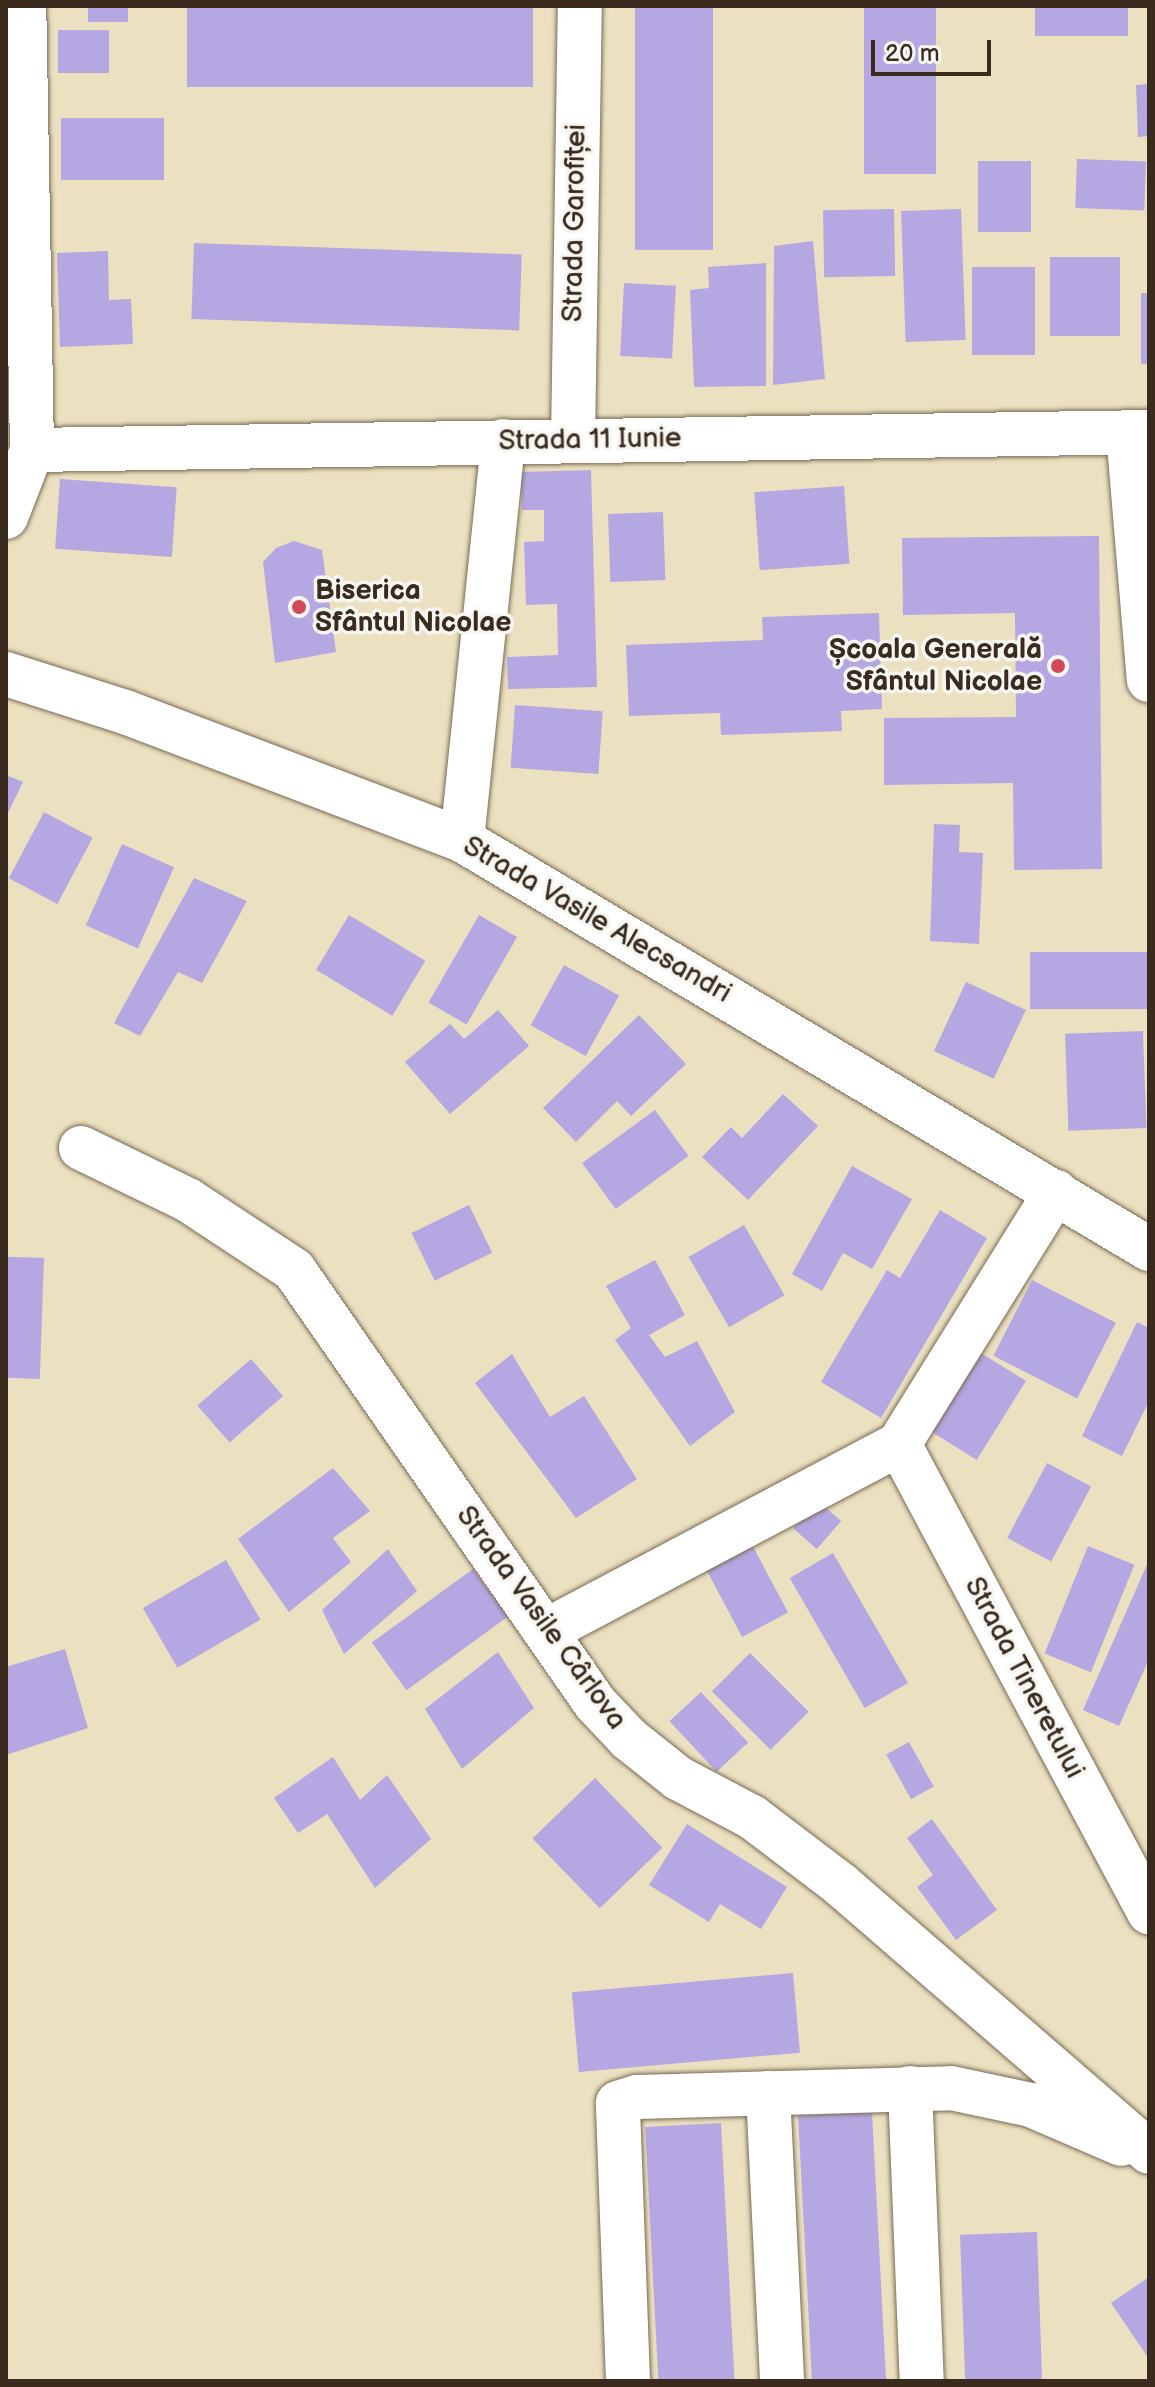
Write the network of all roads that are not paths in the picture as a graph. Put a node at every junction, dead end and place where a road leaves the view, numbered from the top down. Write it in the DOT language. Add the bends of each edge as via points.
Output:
graph roads {
  1 [pos="24,6"];
  2 [pos="580,6"];
  3 [pos="1139,432"];
  4 [pos="573,440"];
  5 [pos="503,441"];
  6 [pos="32,450"];
  7 [pos="6,517"];
  8 [pos="6,674"];
  9 [pos="1149,680"];
  10 [pos="462,840"];
  11 [pos="81,1148"];
  12 [pos="1056,1192"];
  13 [pos="1149,1249"];
  14 [pos="899,1444"];
  15 [pos="546,1631"];
  16 [pos="1149,1912"];
  17 [pos="910,2088"];
  18 [pos="768,2093"];
  19 [pos="1149,2154"];
  20 [pos="628,2381"];
  21 [pos="782,2381"];
  22 [pos="922,2381"];
  1 -- 6 [label="street"];
  2 -- 4 [label="street, Strada Garofiței"];
  3 -- 4 [label="street, Strada 11 Iunie"];
  3 -- 9 [label="street"];
  4 -- 5 [label="street, Strada 11 Iunie"];
  5 -- 6 [label="street, Strada 11 Iunie"];
  5 -- 10 [label="street"];
  6 -- 7 [label="street"];
  8 -- 10 [label="street, Strada Vasile Alecsandri" via="125,712"];
  10 -- 12 [label="street, Strada Vasile Alecsandri"];
  11 -- 15 [label="street, Strada Vasile Cârlova" via="188,1200 294,1270"];
  12 -- 13 [label="street, Strada Vasile Alecsandri"];
  12 -- 14 [label="street"];
  14 -- 15 [label="street"];
  14 -- 16 [label="street, Strada Tineretului"];
  15 -- 19 [label="street, Strada Vasile Cârlova" via="595,1703 629,1739 678,1778 752,1817 840,1884"];
  17 -- 18 [label="street"];
  17 -- 19 [label="street" via="983,2092 1031,2105"];
  17 -- 22 [label="street"];
  18 -- 20 [label="street" via="637,2097 618,2103"];
  18 -- 21 [label="street"];
}
